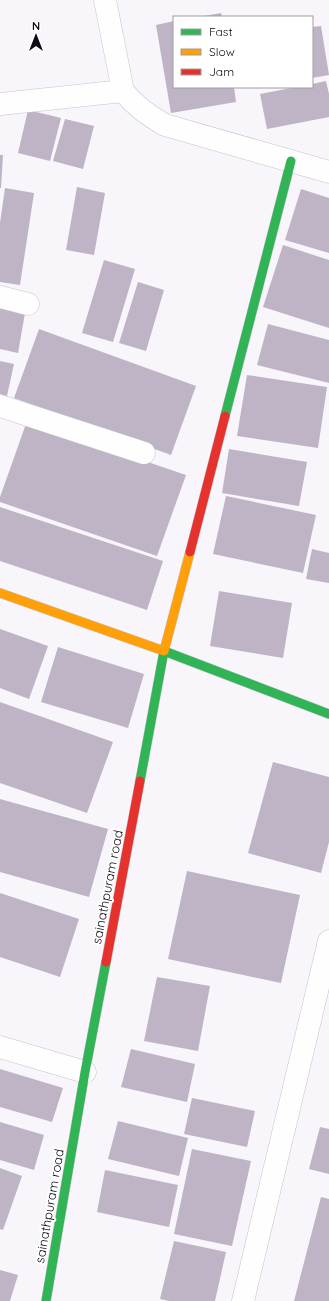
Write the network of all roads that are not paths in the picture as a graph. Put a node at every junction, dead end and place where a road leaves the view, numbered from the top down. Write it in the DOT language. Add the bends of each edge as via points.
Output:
graph roads {
  1 [pos="105,0"];
  2 [pos="123,91"];
  3 [pos="1,104"];
  4 [pos="291,161"];
  5 [pos="329,172"];
  6 [pos="0,297"];
  7 [pos="28,304"];
  8 [pos="0,406"];
  9 [pos="144,454"];
  10 [pos="0,593"];
  11 [pos="164,651"];
  12 [pos="329,714"];
  13 [pos="329,941"];
  14 [pos="0,1047"];
  15 [pos="85,1072"];
  16 [pos="46,1301"];
  17 [pos="243,1301"];
  1 -- 2 [label="street"];
  2 -- 3 [label="street"];
  2 -- 4 [label="street" via="144,112 165,125"];
  4 -- 5 [label="street"];
  4 -- 11 [label="street, sainathpuram road"];
  6 -- 7 [label="street"];
  8 -- 9 [label="street"];
  10 -- 11 [label="street"];
  11 -- 12 [label="street"];
  11 -- 15 [label="street, sainathpuram road"];
  13 -- 17 [label="street"];
  14 -- 15 [label="street"];
  15 -- 16 [label="street, sainathpuram road"];
}
